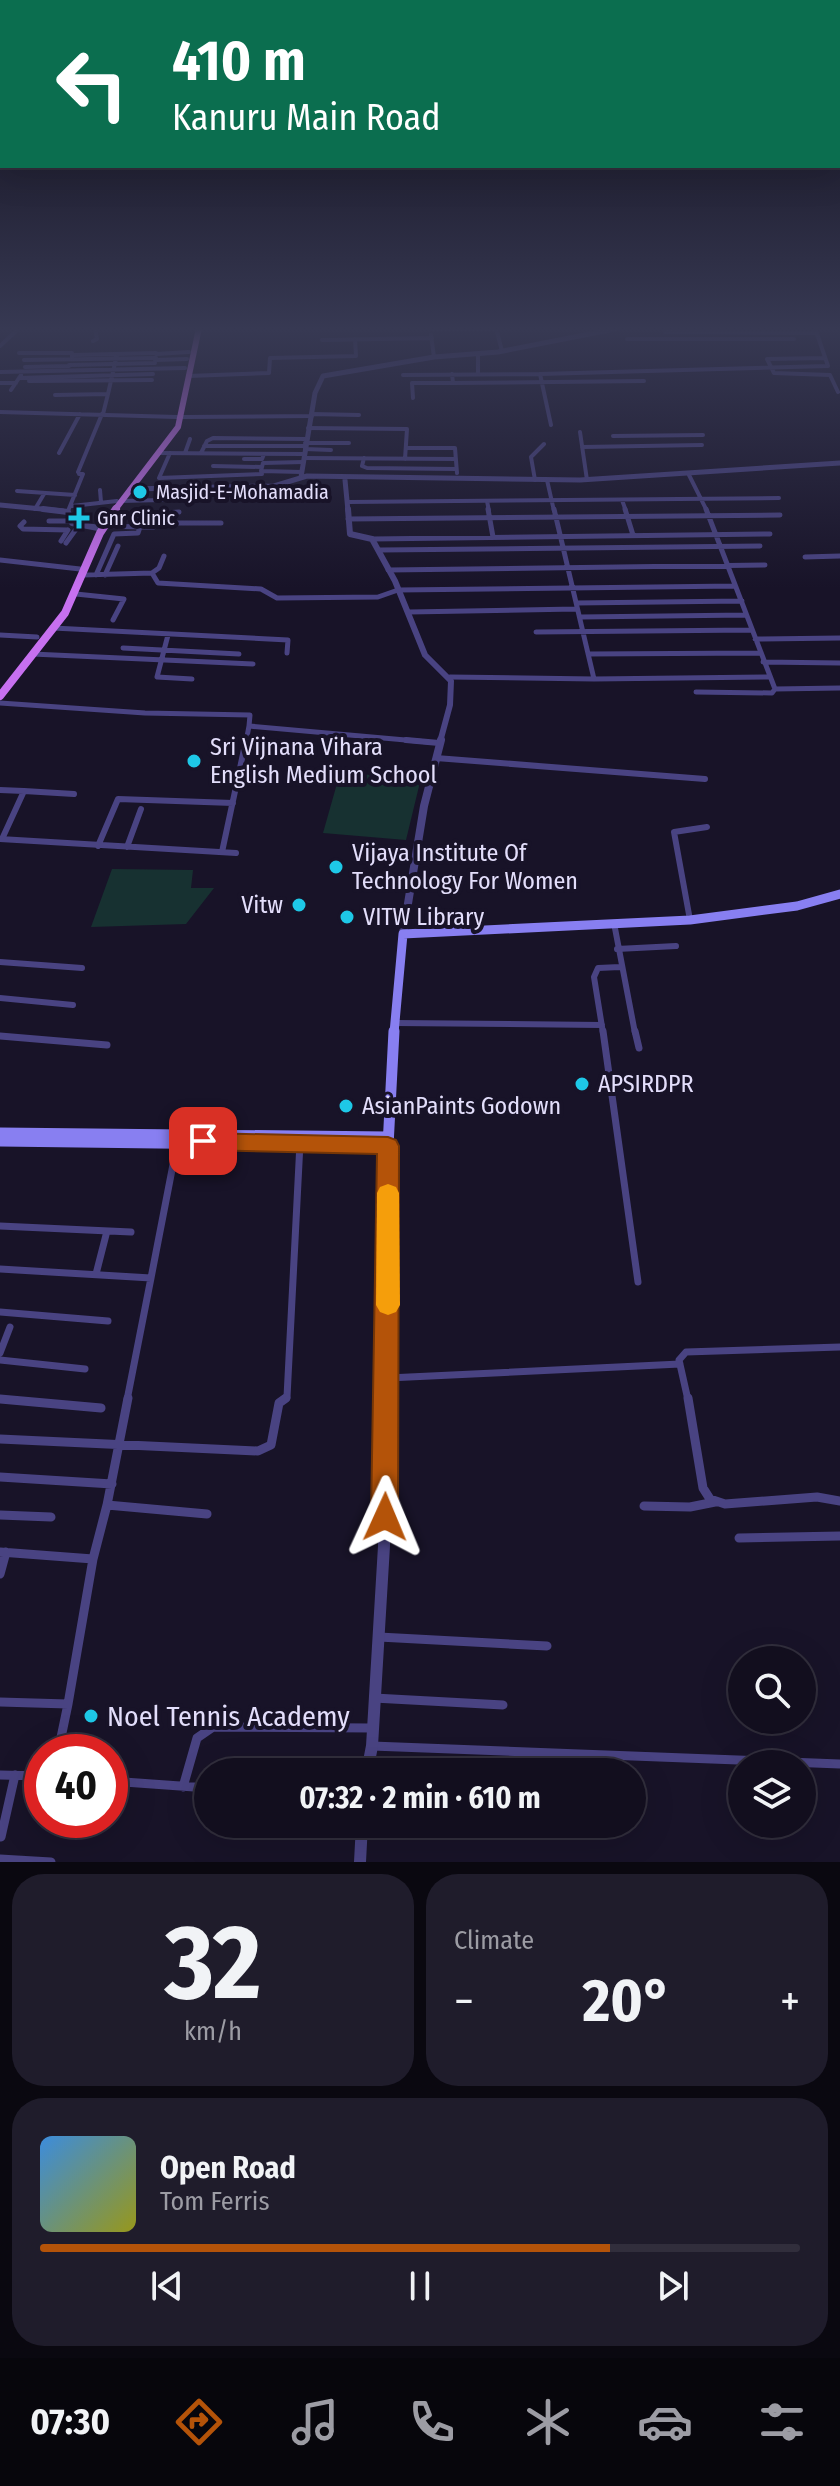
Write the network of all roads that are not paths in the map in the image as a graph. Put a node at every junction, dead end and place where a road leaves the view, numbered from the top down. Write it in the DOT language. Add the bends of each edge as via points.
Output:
graph roads {
  1 [pos="103,414"];
  2 [pos="312,414"];
  3 [pos="80,415"];
  4 [pos="126,415"];
  5 [pos="305,415"];
  6 [pos="354,415"];
  7 [pos="359,415"];
  8 [pos="549,415"];
  9 [pos="179,417"];
  10 [pos="551,425"];
  11 [pos="308,428"];
  12 [pos="580,432"];
  13 [pos="660,433"];
  14 [pos="703,435"];
  15 [pos="613,436"];
  16 [pos="190,439"];
  17 [pos="349,443"];
  18 [pos="544,444"];
  19 [pos="702,445"];
  20 [pos="663,446"];
  21 [pos="582,447"];
  22 [pos="408,448"];
  23 [pos="304,450"];
  24 [pos="331,450"];
  25 [pos="59,453"];
  26 [pos="158,453"];
  27 [pos="170,453"];
  28 [pos="185,453"];
  29 [pos="201,453"];
  30 [pos="264,454"];
  31 [pos="364,458"];
  32 [pos="244,459"];
  33 [pos="405,459"];
  34 [pos="456,459"];
  35 [pos="840,464"];
  36 [pos="213,466"];
  37 [pos="262,467"];
  38 [pos="435,468"];
  39 [pos="456,469"];
  40 [pos="262,474"];
  41 [pos="302,475"];
  42 [pos="689,475"];
  43 [pos="345,480"];
  44 [pos="435,480"];
  45 [pos="457,480"];
  46 [pos="535,480"];
  47 [pos="587,480"];
  48 [pos="547,481"];
  49 [pos="127,489"];
  50 [pos="100,490"];
  51 [pos="17,491"];
  52 [pos="44,494"];
  53 [pos="75,495"];
  54 [pos="779,498"];
  55 [pos="702,499"];
  56 [pos="162,500"];
  57 [pos="551,500"];
  58 [pos="622,500"];
  59 [pos="119,501"];
  60 [pos="487,501"];
  61 [pos="101,502"];
  62 [pos="348,502"];
  63 [pos="1,506"];
  64 [pos="35,509"];
  65 [pos="70,509"];
  66 [pos="179,512"];
  67 [pos="780,515"];
  68 [pos="709,516"];
  69 [pos="112,517"];
  70 [pos="628,517"];
  71 [pos="555,518"];
  72 [pos="348,519"];
  73 [pos="489,519"];
  74 [pos="49,521"];
  75 [pos="24,522"];
  76 [pos="221,523"];
  77 [pos="72,525"];
  78 [pos="140,527"];
  79 [pos="101,529"];
  80 [pos="114,534"];
  81 [pos="770,534"];
  82 [pos="633,535"];
  83 [pos="716,535"];
  84 [pos="560,536"];
  85 [pos="493,537"];
  86 [pos="372,539"];
  87 [pos="118,546"];
  88 [pos="721,546"];
  89 [pos="760,546"];
  90 [pos="564,548"];
  91 [pos="380,550"];
  92 [pos="164,556"];
  93 [pos="840,556"];
  94 [pos="805,557"];
  95 [pos="0,560"];
  96 [pos="765,565"];
  97 [pos="728,566"];
  98 [pos="568,568"];
  99 [pos="388,570"];
  100 [pos="81,572"];
  101 [pos="152,573"];
  102 [pos="96,575"];
  103 [pos="105,575"];
  104 [pos="735,586"];
  105 [pos="573,588"];
  106 [pos="398,590"];
  107 [pos="76,594"];
  108 [pos="742,601"];
  109 [pos="576,606"];
  110 [pos="409,612"];
  111 [pos="746,615"];
  112 [pos="580,617"];
  113 [pos="113,620"];
  114 [pos="53,628"];
  115 [pos="751,630"];
  116 [pos="536,632"];
  117 [pos="583,632"];
  118 [pos="0,635"];
  119 [pos="168,635"];
  120 [pos="37,637"];
  121 [pos="840,638"];
  122 [pos="755,639"];
  123 [pos="123,648"];
  124 [pos="163,651"];
  125 [pos="287,653"];
  126 [pos="760,653"];
  127 [pos="32,654"];
  128 [pos="239,654"];
  129 [pos="588,654"];
  130 [pos="161,660"];
  131 [pos="763,662"];
  132 [pos="840,663"];
  133 [pos="253,664"];
  134 [pos="450,677"];
  135 [pos="769,677"];
  136 [pos="192,679"];
  137 [pos="594,679"];
  138 [pos="691,679"];
  139 [pos="0,688"];
  140 [pos="840,688"];
  141 [pos="775,689"];
  142 [pos="0,696"];
  143 [pos="0,703"];
  144 [pos="249,726"];
  145 [pos="439,743"];
  146 [pos="436,758"];
  147 [pos="705,779"];
  148 [pos="0,790"];
  149 [pos="24,791"];
  150 [pos="74,794"];
  151 [pos="233,803"];
  152 [pos="141,809"];
  153 [pos="707,827"];
  154 [pos="1,839"];
  155 [pos="98,846"];
  156 [pos="127,847"];
  157 [pos="222,852"];
  158 [pos="236,853"];
  159 [pos="840,894"];
  160 [pos="690,920"];
  161 [pos="614,923"];
  162 [pos="403,934"];
  163 [pos="676,946"];
  164 [pos="617,949"];
  165 [pos="0,962"];
  166 [pos="620,967"];
  167 [pos="82,968"];
  168 [pos="0,998"];
  169 [pos="73,1005"];
  170 [pos="394,1023"];
  171 [pos="602,1025"];
  172 [pos="0,1036"];
  173 [pos="107,1045"];
  174 [pos="639,1048"];
  175 [pos="0,1133"];
  176 [pos="75,1137"];
  177 [pos="250,1138"];
  178 [pos="0,1141"];
  179 [pos="178,1141"];
  180 [pos="388,1141"];
  181 [pos="300,1143"];
  182 [pos="0,1226"];
  183 [pos="107,1231"];
  184 [pos="131,1232"];
  185 [pos="0,1269"];
  186 [pos="96,1274"];
  187 [pos="151,1278"];
  188 [pos="638,1282"];
  189 [pos="0,1312"];
  190 [pos="108,1321"];
  191 [pos="10,1327"];
  192 [pos="840,1347"];
  193 [pos="0,1353"];
  194 [pos="0,1360"];
  195 [pos="680,1364"];
  196 [pos="85,1369"];
  197 [pos="388,1378"];
  198 [pos="0,1399"];
  199 [pos="101,1408"];
  200 [pos="0,1439"];
  201 [pos="121,1445"];
  202 [pos="0,1477"];
  203 [pos="112,1484"];
  204 [pos="840,1501"];
  205 [pos="715,1502"];
  206 [pos="107,1505"];
  207 [pos="644,1506"];
  208 [pos="207,1514"];
  209 [pos="0,1515"];
  210 [pos="51,1517"];
  211 [pos="840,1536"];
  212 [pos="739,1538"];
  213 [pos="3,1552"];
  214 [pos="93,1559"];
  215 [pos="0,1574"];
  216 [pos="379,1637"];
  217 [pos="547,1646"];
  218 [pos="374,1698"];
  219 [pos="0,1702"];
  220 [pos="68,1704"];
  221 [pos="503,1705"];
  222 [pos="372,1728"];
  223 [pos="62,1734"];
  224 [pos="372,1746"];
  225 [pos="370,1758"];
  226 [pos="840,1764"];
  227 [pos="0,1775"];
  228 [pos="15,1775"];
  229 [pos="24,1775"];
  230 [pos="128,1782"];
  231 [pos="183,1787"];
  232 [pos="194,1787"];
  233 [pos="1,1837"];
  234 [pos="361,1838"];
  235 [pos="0,1859"];
  236 [pos="51,1862"];
  237 [pos="360,1862"];
  1 -- 53 [label="street"];
  2 -- 11 [label="street"];
  3 -- 25 [label="street"];
  4 -- 9 [label="street"];
  5 -- 9 [label="street"];
  6 -- 7 [label="street"];
  8 -- 10 [label="street"];
  9 -- 26 [label="main road" via="172,438"];
  9 -- 49 [label="main road"];
  11 -- 22 [label="street" via="407,429"];
  11 -- 23 [label="street"];
  12 -- 21 [label="street"];
  13 -- 14 [label="street"];
  13 -- 15 [label="street"];
  13 -- 20 [label="street"];
  16 -- 28 [label="street"];
  17 -- 23 [label="street"];
  18 -- 46 [label="street" via="531,457"];
  19 -- 20 [label="street"];
  20 -- 21 [label="street"];
  21 -- 47 [label="street"];
  22 -- 33 [label="street"];
  22 -- 34 [label="street" via="456,445"];
  23 -- 24 [label="street"];
  23 -- 29 [label="street" via="204,446"];
  23 -- 30 [label="street"];
  23 -- 31 [label="street"];
  23 -- 37 [label="street"];
  23 -- 41 [label="street"];
  26 -- 27 [label="street"];
  26 -- 49 [label="main road"];
  27 -- 28 [label="street"];
  27 -- 40 [label="street" via="159,478"];
  28 -- 29 [label="street"];
  29 -- 30 [label="street"];
  30 -- 32 [label="street" via="262,459"];
  31 -- 33 [label="street"];
  31 -- 38 [label="street" via="364,468"];
  33 -- 34 [label="street"];
  34 -- 39 [label="street"];
  35 -- 42 [label="street"];
  35 -- 47 [label="street"];
  36 -- 37 [label="street"];
  37 -- 41 [label="street" via="261,471"];
  38 -- 39 [label="street"];
  38 -- 44 [label="street"];
  39 -- 45 [label="street"];
  41 -- 43 [label="street"];
  41 -- 44 [label="street"];
  41 -- 49 [label="street" via="274,486"];
  42 -- 48 [label="street"];
  42 -- 55 [label="street"];
  43 -- 48 [label="street"];
  43 -- 62 [label="street"];
  44 -- 45 [label="street"];
  45 -- 46 [label="street"];
  46 -- 48 [label="street"];
  47 -- 48 [label="street"];
  48 -- 57 [label="street"];
  49 -- 59 [label="main road"];
  50 -- 61 [label="street"];
  51 -- 52 [label="street"];
  52 -- 53 [label="street"];
  52 -- 64 [label="street"];
  53 -- 65 [label="street"];
  54 -- 55 [label="street"];
  55 -- 58 [label="street"];
  55 -- 68 [label="street"];
  56 -- 59 [label="street"];
  57 -- 58 [label="street"];
  57 -- 60 [label="street"];
  57 -- 71 [label="street"];
  58 -- 70 [label="street"];
  59 -- 61 [label="street"];
  59 -- 69 [label="main road"];
  59 -- 79 [label="main road"];
  60 -- 62 [label="street"];
  60 -- 73 [label="street"];
  61 -- 65 [label="street"];
  62 -- 72 [label="street"];
  63 -- 64 [label="street"];
  64 -- 65 [label="street"];
  65 -- 77 [label="street"];
  66 -- 69 [label="street"];
  67 -- 68 [label="street"];
  68 -- 70 [label="street"];
  68 -- 83 [label="street"];
  69 -- 79 [label="main road"];
  70 -- 71 [label="street"];
  70 -- 82 [label="street"];
  71 -- 73 [label="street"];
  71 -- 84 [label="street"];
  72 -- 73 [label="street"];
  72 -- 86 [label="street" via="350,534"];
  73 -- 85 [label="street"];
  74 -- 77 [label="street"];
  75 -- 77 [label="street" via="23,529"];
  76 -- 78 [label="street"];
  77 -- 77 [label="street" via="63,542"];
  77 -- 79 [label="street"];
  78 -- 79 [label="street"];
  78 -- 80 [label="street" via="138,533"];
  79 -- 80 [label="street"];
  79 -- 100 [label="main road"];
  80 -- 102 [label="street"];
  81 -- 83 [label="street"];
  82 -- 83 [label="street"];
  82 -- 84 [label="street"];
  83 -- 88 [label="street"];
  84 -- 85 [label="street"];
  84 -- 90 [label="street"];
  85 -- 86 [label="street"];
  86 -- 91 [label="street"];
  87 -- 103 [label="street"];
  88 -- 89 [label="street"];
  88 -- 90 [label="street"];
  88 -- 97 [label="street"];
  90 -- 91 [label="street"];
  90 -- 98 [label="street"];
  91 -- 99 [label="street"];
  92 -- 101 [label="street"];
  93 -- 94 [label="street"];
  95 -- 100 [label="street"];
  96 -- 97 [label="street"];
  97 -- 98 [label="street"];
  97 -- 104 [label="street"];
  98 -- 99 [label="street"];
  98 -- 105 [label="street"];
  99 -- 106 [label="street"];
  100 -- 102 [label="street"];
  100 -- 107 [label="main road"];
  100 -- 120 [label="main road"];
  101 -- 103 [label="street"];
  101 -- 106 [label="street" via="160,583 261,589 277,598 378,597"];
  102 -- 103 [label="street"];
  104 -- 105 [label="street"];
  104 -- 108 [label="street"];
  105 -- 106 [label="street"];
  105 -- 109 [label="street"];
  106 -- 110 [label="street"];
  107 -- 113 [label="street" via="124,599"];
  107 -- 114 [label="main road"];
  108 -- 109 [label="street"];
  108 -- 111 [label="street"];
  109 -- 110 [label="street"];
  109 -- 112 [label="street"];
  110 -- 134 [label="street" via="427,658"];
  111 -- 112 [label="street"];
  111 -- 115 [label="street"];
  112 -- 117 [label="street"];
  114 -- 119 [label="street"];
  114 -- 127 [label="main road"];
  115 -- 117 [label="street"];
  115 -- 122 [label="street"];
  116 -- 117 [label="street"];
  117 -- 129 [label="street"];
  118 -- 120 [label="street"];
  119 -- 124 [label="street"];
  119 -- 125 [label="street" via="288,640"];
  120 -- 139 [label="main road"];
  121 -- 122 [label="street"];
  122 -- 126 [label="street"];
  123 -- 124 [label="street"];
  124 -- 128 [label="street"];
  124 -- 130 [label="street"];
  126 -- 129 [label="street"];
  126 -- 131 [label="street"];
  127 -- 130 [label="street"];
  127 -- 142 [label="main road"];
  129 -- 137 [label="street"];
  130 -- 133 [label="street"];
  130 -- 136 [label="street" via="157,677"];
  131 -- 132 [label="street"];
  131 -- 135 [label="street"];
  134 -- 137 [label="street"];
  134 -- 145 [label="street"];
  135 -- 138 [label="street"];
  135 -- 141 [label="street"];
  137 -- 138 [label="street"];
  138 -- 141 [label="street" via="697,695"];
  140 -- 141 [label="street"];
  143 -- 144 [label="street" via="145,713 252,713"];
  144 -- 145 [label="street"];
  144 -- 151 [label="street"];
  145 -- 146 [label="street"];
  146 -- 147 [label="street"];
  146 -- 162 [label="street"];
  148 -- 149 [label="street"];
  149 -- 150 [label="street"];
  149 -- 154 [label="street"];
  151 -- 155 [label="street" via="118,799"];
  151 -- 157 [label="street"];
  152 -- 156 [label="street"];
  153 -- 160 [label="street" via="674,832"];
  154 -- 155 [label="street"];
  155 -- 156 [label="street"];
  156 -- 157 [label="street"];
  157 -- 158 [label="street"];
  159 -- 160 [label="main road" via="797,906"];
  160 -- 161 [label="main road"];
  161 -- 162 [label="main road"];
  161 -- 164 [label="street"];
  162 -- 170 [label="main road"];
  163 -- 164 [label="street"];
  164 -- 166 [label="street"];
  165 -- 167 [label="street"];
  166 -- 171 [label="street" via="598,968 594,974"];
  166 -- 174 [label="street"];
  168 -- 169 [label="street"];
  170 -- 171 [label="street"];
  170 -- 180 [label="main road"];
  171 -- 188 [label="street"];
  172 -- 173 [label="street"];
  175 -- 176 [label="main road"];
  176 -- 177 [label="main road"];
  176 -- 178 [label="main road"];
  176 -- 179 [label="main road"];
  177 -- 179 [label="main road"];
  177 -- 180 [label="main road"];
  177 -- 181 [label="main road"];
  179 -- 187 [label="street"];
  180 -- 181 [label="main road"];
  180 -- 197 [label="street"];
  181 -- 201 [label="street" via="287,1397 279,1403 271,1445 258,1451"];
  182 -- 183 [label="street"];
  183 -- 184 [label="street"];
  183 -- 186 [label="street"];
  185 -- 186 [label="street"];
  186 -- 187 [label="street"];
  187 -- 201 [label="street"];
  189 -- 190 [label="street"];
  191 -- 193 [label="street"];
  192 -- 195 [label="street" via="686,1352"];
  194 -- 196 [label="street"];
  195 -- 197 [label="street"];
  195 -- 205 [label="street" via="703,1488"];
  197 -- 216 [label="street"];
  198 -- 199 [label="street"];
  200 -- 201 [label="street"];
  201 -- 203 [label="street"];
  202 -- 203 [label="street"];
  203 -- 206 [label="street"];
  204 -- 205 [label="street" via="817,1497"];
  205 -- 207 [label="street"];
  206 -- 208 [label="street"];
  206 -- 214 [label="street"];
  209 -- 210 [label="street"];
  211 -- 212 [label="street"];
  213 -- 214 [label="street"];
  213 -- 215 [label="street"];
  214 -- 220 [label="street"];
  216 -- 217 [label="street"];
  216 -- 218 [label="street"];
  218 -- 221 [label="street"];
  218 -- 222 [label="street"];
  219 -- 220 [label="street"];
  220 -- 223 [label="street"];
  222 -- 224 [label="street"];
  222 -- 231 [label="street" via="213,1727 197,1738"];
  224 -- 225 [label="street"];
  224 -- 226 [label="street"];
  227 -- 228 [label="street"];
  228 -- 229 [label="street"];
  228 -- 233 [label="street"];
  230 -- 231 [label="street"];
  231 -- 232 [label="street"];
  234 -- 237 [label="street"];
  235 -- 236 [label="street"];
}
